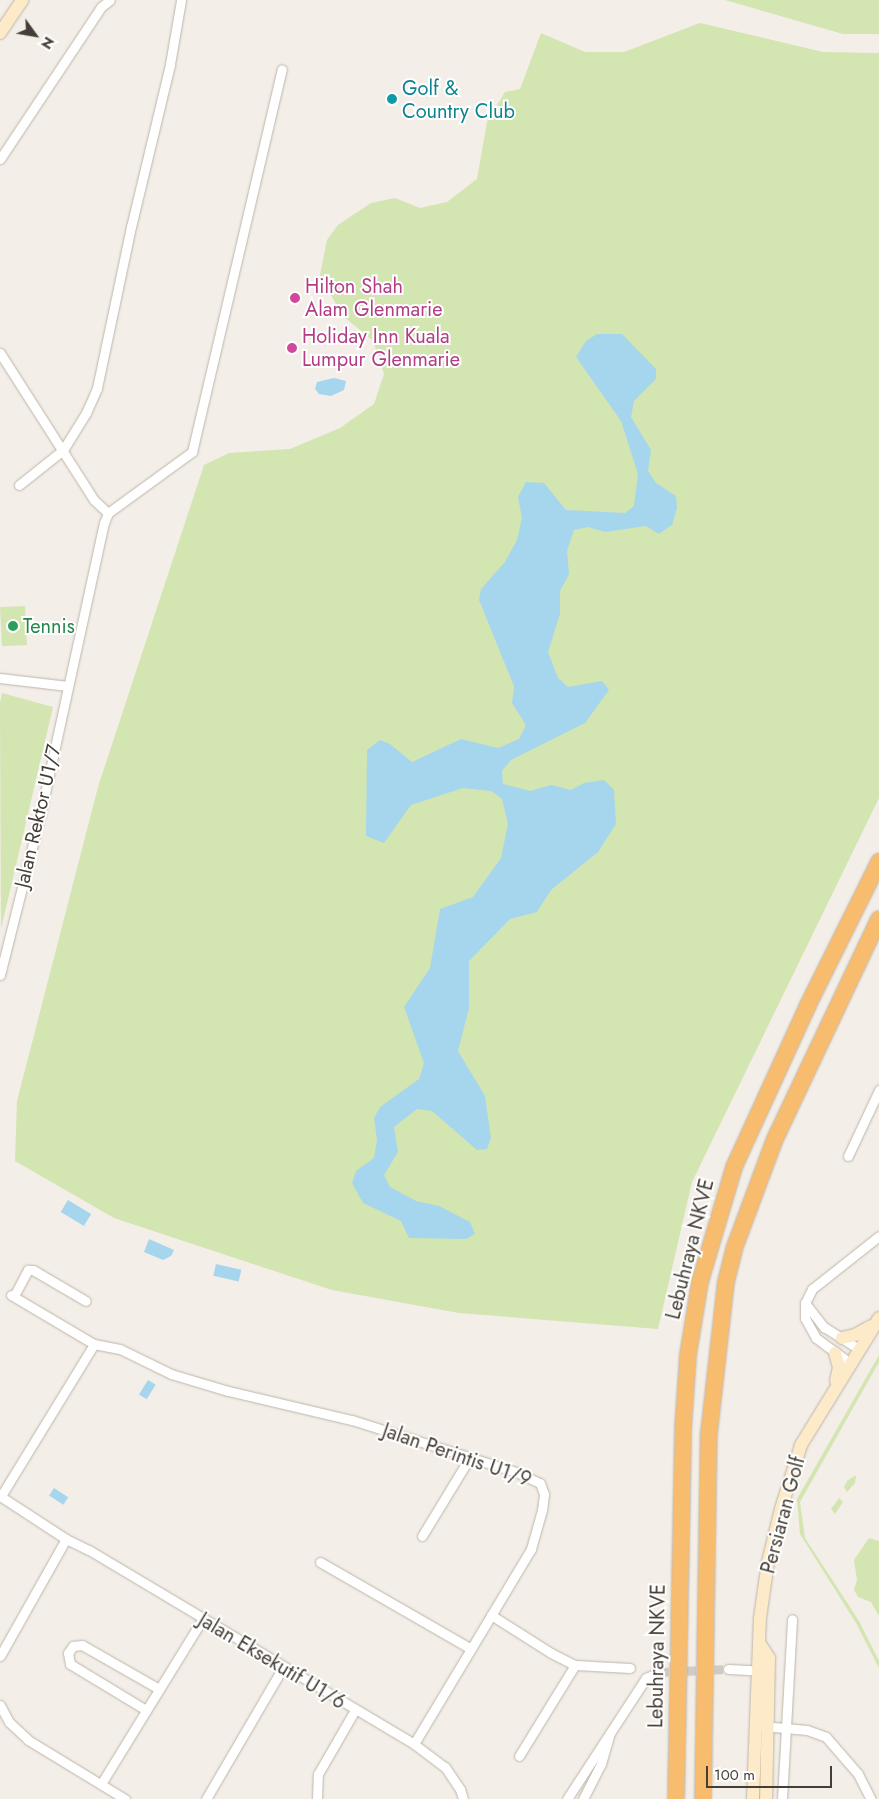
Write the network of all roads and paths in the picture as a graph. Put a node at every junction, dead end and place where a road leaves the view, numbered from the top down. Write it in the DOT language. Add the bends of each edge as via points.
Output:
graph roads {
  1 [pos="22,0"];
  2 [pos="110,0"];
  3 [pos="181,0"];
  4 [pos="0,33"];
  5 [pos="282,69"];
  6 [pos="0,159"];
  7 [pos="0,353"];
  8 [pos="63,450"];
  9 [pos="19,485"];
  10 [pos="108,514"];
  11 [pos="0,678"];
  12 [pos="68,686"];
  13 [pos="879,862"];
  14 [pos="879,919"];
  15 [pos="2,954"];
  16 [pos="0,975"];
  17 [pos="879,1090"];
  18 [pos="848,1156"];
  19 [pos="879,1236"];
  20 [pos="86,1301"];
  21 [pos="805,1303"];
  22 [pos="878,1319"];
  23 [pos="824,1326"];
  24 [pos="816,1338"];
  25 [pos="842,1338"];
  26 [pos="94,1344"];
  27 [pos="859,1348"];
  28 [pos="835,1353"];
  29 [pos="850,1363"];
  30 [pos="828,1400"];
  31 [pos="470,1457"];
  32 [pos="0,1496"];
  33 [pos="422,1536"];
  34 [pos="66,1539"];
  35 [pos="320,1562"];
  36 [pos="491,1615"];
  37 [pos="792,1619"];
  38 [pos="202,1620"];
  39 [pos="471,1649"];
  40 [pos="0,1656"];
  41 [pos="575,1664"];
  42 [pos="283,1667"];
  43 [pos="630,1668"];
  44 [pos="728,1669"];
  45 [pos="763,1671"];
  46 [pos="660,1672"];
  47 [pos="159,1689"];
  48 [pos="0,1705"];
  49 [pos="146,1710"];
  50 [pos="354,1710"];
  51 [pos="755,1726"];
  52 [pos="768,1726"];
  53 [pos="611,1727"];
  54 [pos="786,1727"];
  55 [pos="414,1744"];
  56 [pos="518,1756"];
  57 [pos="101,1784"];
  58 [pos="125,1799"];
  59 [pos="206,1799"];
  60 [pos="317,1799"];
  61 [pos="462,1799"];
  62 [pos="567,1799"];
  63 [pos="583,1799"];
  64 [pos="676,1799"];
  65 [pos="703,1799"];
  66 [pos="753,1799"];
  67 [pos="766,1799"];
  68 [pos="782,1799"];
  69 [pos="871,1799"];
  1 -- 4 [label="street"];
  2 -- 6 [label="street" via="101,7"];
  3 -- 8 [label="street" via="170,64 97,388"];
  5 -- 10 [label="street" via="192,452"];
  7 -- 8 [label="street"];
  8 -- 9 [label="street"];
  8 -- 10 [label="street" via="94,500"];
  10 -- 12 [label="street, Jalan Rektor U1/7"];
  11 -- 12 [label="street"];
  12 -- 15 [label="street, Jalan Rektor U1/7" via="40,816"];
  13 -- 64 [label="highway, Lebuhraya NKVE" via="808,1005 734,1167 700,1282 688,1355 683,1430"];
  14 -- 65 [label="highway" via="775,1138 734,1249 726,1282 709,1433"];
  15 -- 16 [label="street, Jalan Rektor U1/7"];
  17 -- 18 [label="street"];
  19 -- 21 [label="street" via="812,1289"];
  20 -- 26 [label="street, Jalan Perintis U1/9" via="33,1270 28,1270 13,1295"];
  21 -- 23 [label="street"];
  21 -- 24 [label="street" via="805,1318"];
  22 -- 25 [label="street" via="863,1332"];
  22 -- 27 [label="street, Persiaran Golf"];
  23 -- 24 [label="street"];
  23 -- 25 [label="street"];
  24 -- 28 [label="street"];
  25 -- 27 [label="street"];
  26 -- 31 [label="street, Jalan Perintis U1/9" via="120,1349 171,1374 352,1420"];
  26 -- 32 [label="street"];
  27 -- 29 [label="street, Persiaran Golf"];
  28 -- 29 [label="street"];
  28 -- 30 [label="street" via="838,1372"];
  29 -- 30 [label="street, Persiaran Golf"];
  30 -- 45 [label="street, Persiaran Golf" via="801,1445 793,1466 768,1562 760,1618 760,1644 769,1658"];
  31 -- 33 [label="street"];
  31 -- 36 [label="street, Jalan Perintis U1/9" via="534,1479 544,1494 531,1549"];
  32 -- 34 [label="street, Jalan Eksekutif U1/6"];
  34 -- 38 [label="street, Jalan Eksekutif U1/6"];
  34 -- 40 [label="street"];
  35 -- 39 [label="street"];
  36 -- 39 [label="street, Jalan Perintis U1/9"];
  36 -- 41 [label="street" via="551,1653"];
  37 -- 54 [label="street"];
  38 -- 42 [label="street, Jalan Eksekutif U1/6"];
  38 -- 47 [label="street"];
  39 -- 55 [label="street, Jalan Perintis U1/9"];
  41 -- 43 [label="street"];
  41 -- 56 [label="street"];
  42 -- 50 [label="street, Jalan Eksekutif U1/6"];
  42 -- 59 [label="street"];
  44 -- 45 [label="street"];
  45 -- 51 [label="street, Persiaran Golf"];
  45 -- 52 [label="street, Persiaran Golf"];
  46 -- 53 [label="street" via="646,1678"];
  47 -- 49 [label="street"];
  47 -- 49 [label="street" via="82,1644 72,1646 70,1664"];
  48 -- 57 [label="street" via="9,1722 28,1740"];
  49 -- 57 [label="street"];
  50 -- 55 [label="street, Jalan Eksekutif U1/6"];
  50 -- 60 [label="street" via="318,1774"];
  51 -- 52 [label="street"];
  51 -- 66 [label="street, Persiaran Golf"];
  52 -- 54 [label="street"];
  52 -- 67 [label="street, Persiaran Golf"];
  53 -- 62 [label="street"];
  53 -- 63 [label="street" via="608,1747"];
  54 -- 68 [label="street"];
  54 -- 69 [label="street" via="818,1733 836,1744"];
  55 -- 61 [label="street, Jalan Eksekutif U1/6" via="445,1767 460,1789"];
  57 -- 58 [label="street"];
}
